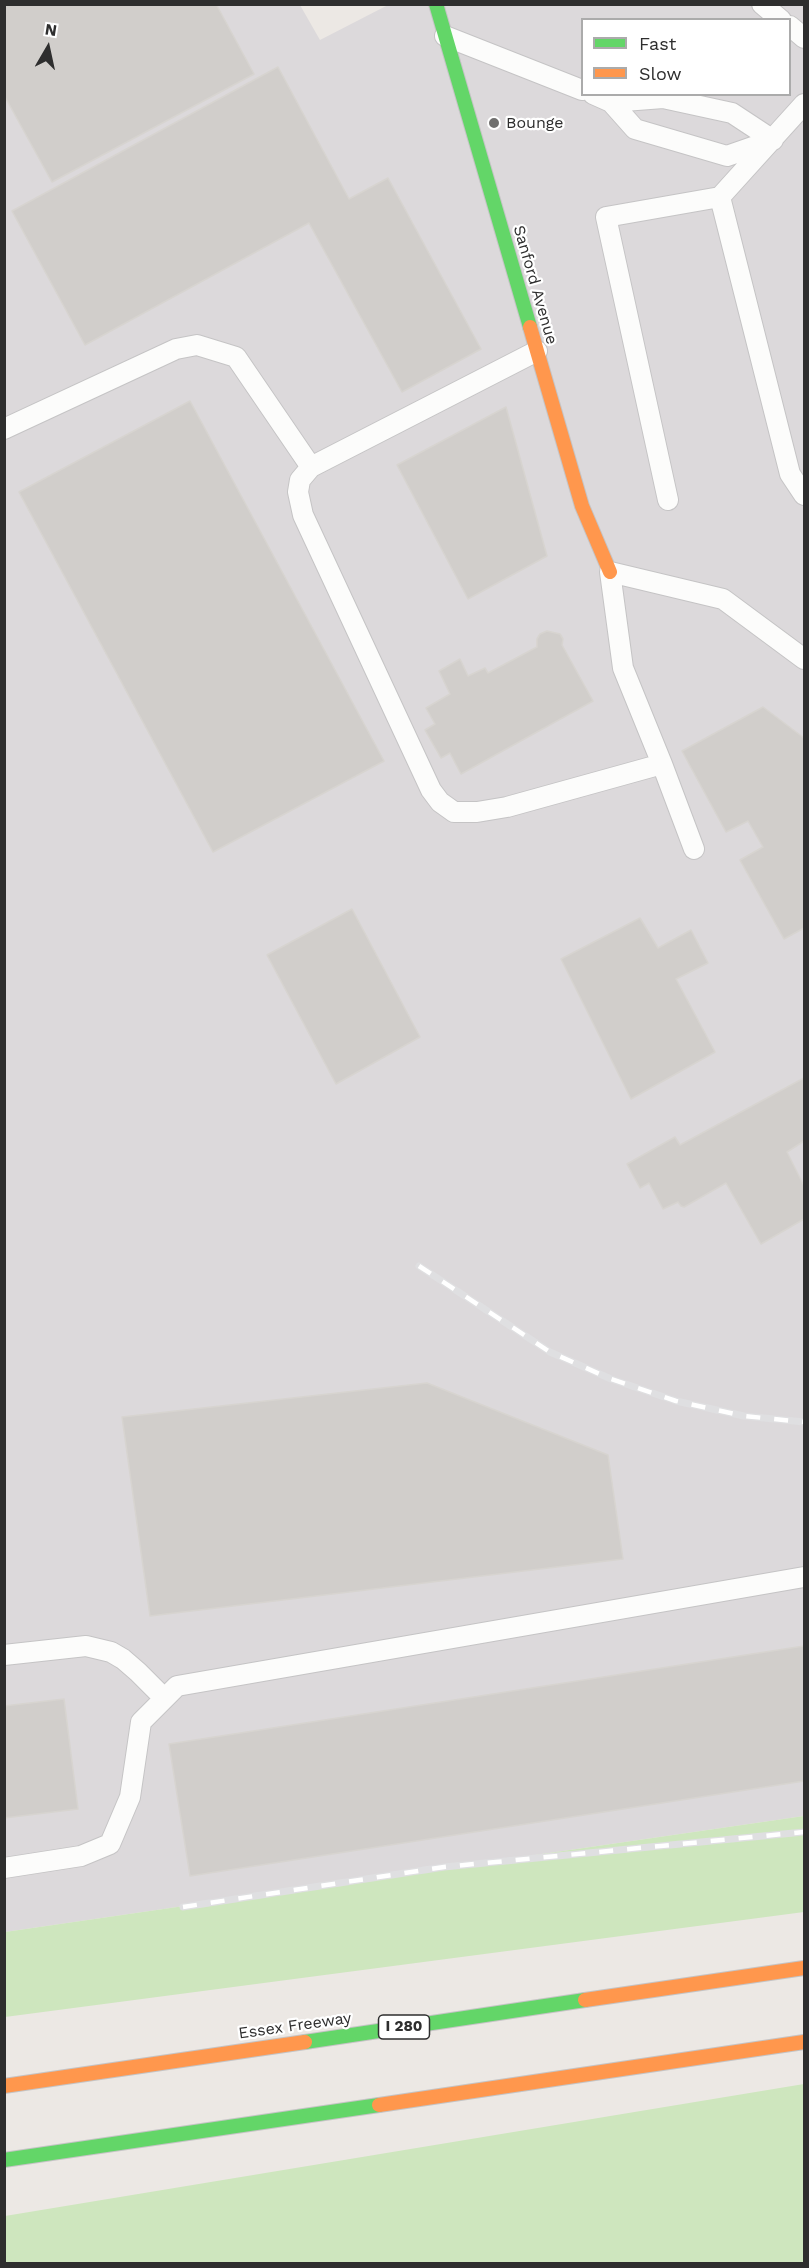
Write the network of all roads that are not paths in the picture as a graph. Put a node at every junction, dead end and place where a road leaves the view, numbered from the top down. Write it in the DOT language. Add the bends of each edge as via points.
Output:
graph roads {
  1 [pos="436,4"];
  2 [pos="762,4"];
  3 [pos="779,18"];
  4 [pos="791,28"];
  5 [pos="446,36"];
  6 [pos="804,38"];
  7 [pos="581,90"];
  8 [pos="602,98"];
  9 [pos="804,104"];
  10 [pos="773,141"];
  11 [pos="720,197"];
  12 [pos="537,351"];
  13 [pos="4,429"];
  14 [pos="311,467"];
  15 [pos="804,495"];
  16 [pos="668,500"];
  17 [pos="610,572"];
  18 [pos="804,659"];
  19 [pos="663,764"];
  20 [pos="694,849"];
  21 [pos="804,1576"];
  22 [pos="4,1655"];
  23 [pos="164,1698"];
  24 [pos="4,1868"];
  25 [pos="804,1968"];
  26 [pos="804,2042"];
  27 [pos="4,2086"];
  28 [pos="4,2160"];
  1 -- 5 [label="main road, Sanford Avenue"];
  2 -- 3 [label="lane"];
  4 -- 6 [label="lane"];
  5 -- 7 [label="lane"];
  5 -- 12 [label="main road, Sanford Avenue"];
  8 -- 10 [label="lane" via="663,98 732,113"];
  8 -- 10 [label="lane" via="635,129 727,156"];
  9 -- 10 [label="lane"];
  10 -- 11 [label="lane"];
  11 -- 15 [label="lane" via="790,474"];
  11 -- 16 [label="lane" via="606,217"];
  12 -- 14 [label="lane"];
  12 -- 17 [label="main road, Sanford Avenue" via="582,506"];
  13 -- 14 [label="lane" via="176,349 197,345 236,357"];
  14 -- 19 [label="lane" via="300,480 298,492 303,515 440,802 454,812 477,812"];
  17 -- 18 [label="lane" via="723,599"];
  17 -- 19 [label="lane" via="623,668"];
  19 -- 20 [label="lane"];
  21 -- 23 [label="lane" via="177,1686"];
  22 -- 23 [label="lane" via="86,1646 111,1652"];
  23 -- 24 [label="lane" via="141,1722 130,1797 110,1844 81,1856"];
  25 -- 27 [label="main road, Essex Freeway / I 280"];
  26 -- 28 [label="main road"];
}
